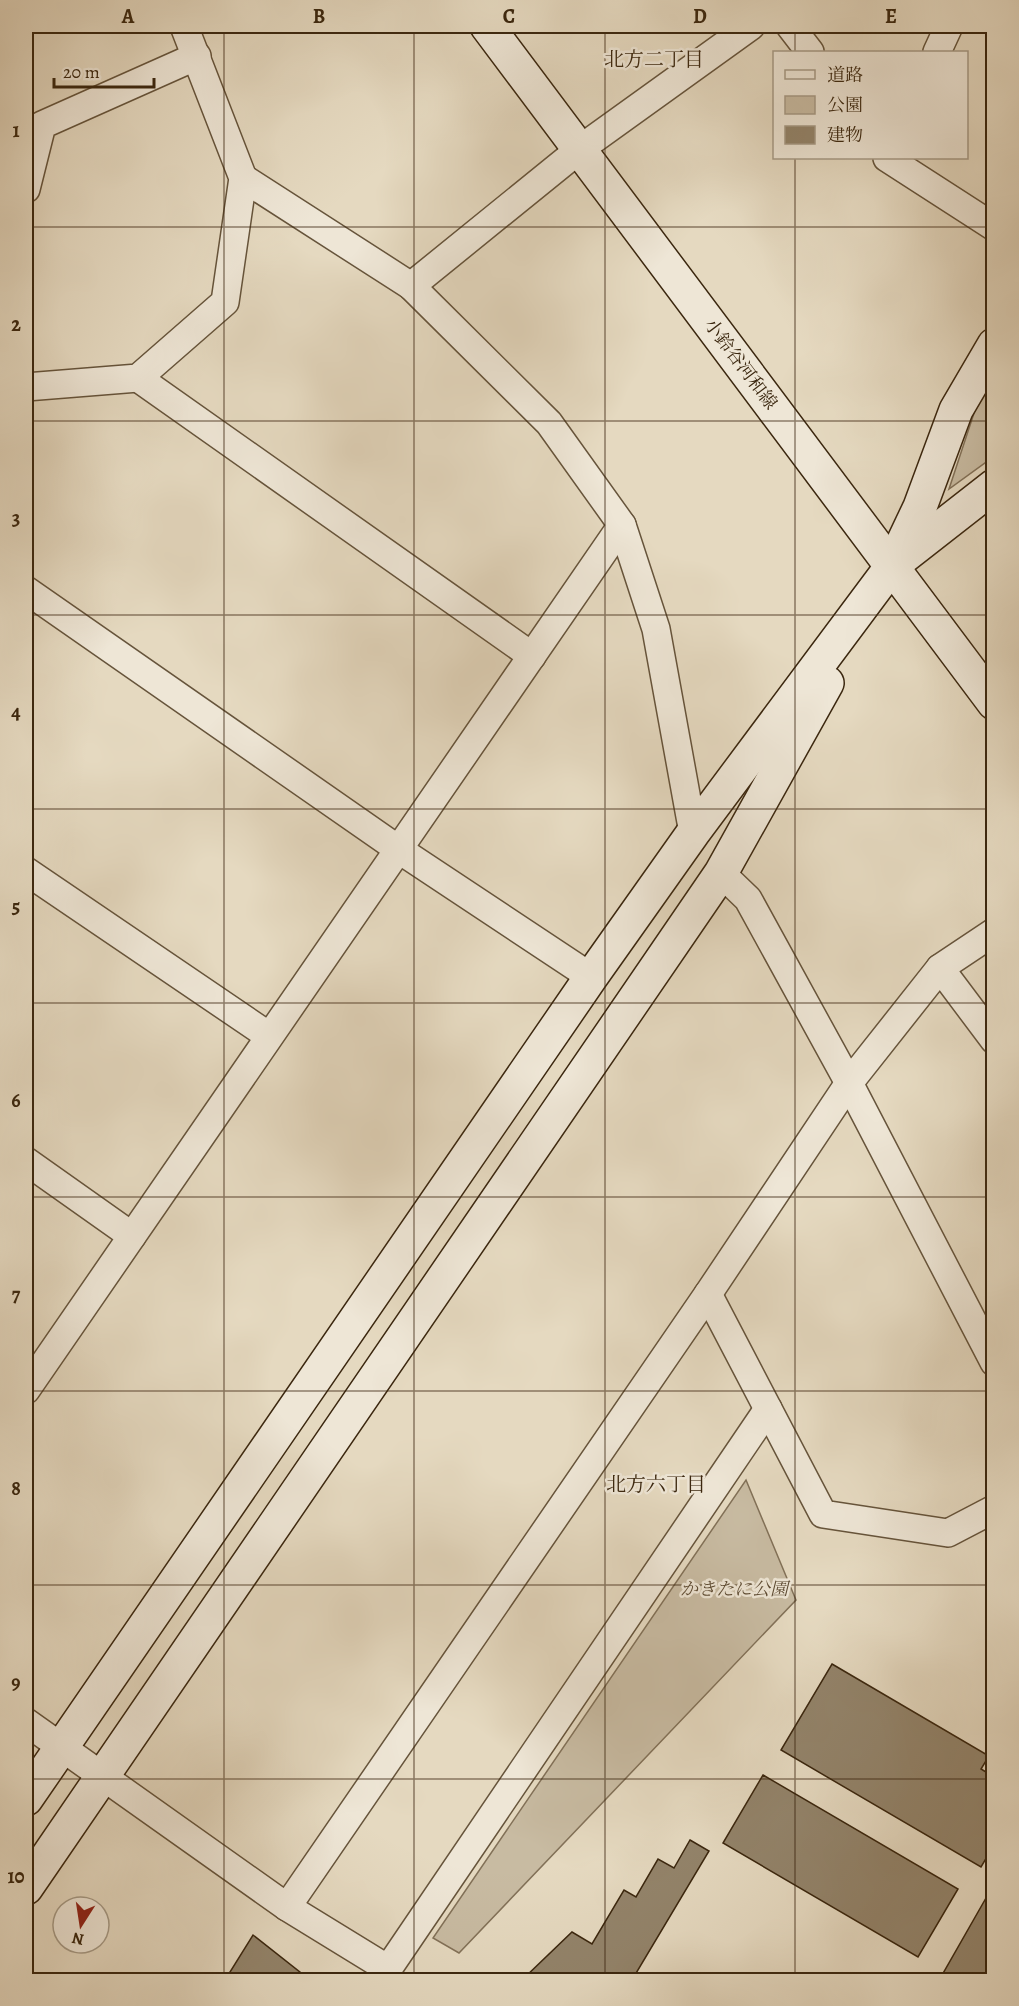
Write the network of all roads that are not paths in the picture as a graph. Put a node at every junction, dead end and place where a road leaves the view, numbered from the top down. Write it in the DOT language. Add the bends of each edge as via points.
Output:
graph roads {
  1 [pos="184,26"];
  2 [pos="488,26"];
  3 [pos="751,26"];
  4 [pos="790,26"];
  5 [pos="949,26"];
  6 [pos="809,51"];
  7 [pos="937,51"];
  8 [pos="197,56"];
  9 [pos="580,149"];
  10 [pos="891,159"];
  11 [pos="243,178"];
  12 [pos="26,189"];
  13 [pos="993,227"];
  14 [pos="411,286"];
  15 [pos="993,345"];
  16 [pos="138,378"];
  17 [pos="26,387"];
  18 [pos="993,486"];
  19 [pos="622,525"];
  20 [pos="892,566"];
  21 [pos="26,590"];
  22 [pos="532,656"];
  23 [pos="993,703"];
  24 [pos="693,833"];
  25 [pos="398,849"];
  26 [pos="26,872"];
  27 [pos="721,873"];
  28 [pos="993,932"];
  29 [pos="939,968"];
  30 [pos="591,977"];
  31 [pos="269,1036"];
  32 [pos="993,1040"];
  33 [pos="849,1083"];
  34 [pos="26,1161"];
  35 [pos="132,1236"];
  36 [pos="708,1294"];
  37 [pos="993,1362"];
  38 [pos="26,1390"];
  39 [pos="768,1409"];
  40 [pos="993,1509"];
  41 [pos="26,1722"];
  42 [pos="62,1746"];
  43 [pos="102,1778"];
  44 [pos="26,1799"];
  45 [pos="26,1888"];
  46 [pos="288,1907"];
  1 -- 8 [label="street"];
  2 -- 9 [label="street, 小鈴谷河和線"];
  3 -- 9 [label="street"];
  4 -- 6 [label="street"];
  5 -- 7 [label="street"];
  8 -- 11 [label="street"];
  8 -- 12 [label="street" via="42,125"];
  9 -- 14 [label="street"];
  9 -- 20 [label="street, 小鈴谷河和線"];
  10 -- 13 [label="street"];
  11 -- 14 [label="street"];
  11 -- 16 [label="street" via="225,302"];
  14 -- 19 [label="street" via="549,423"];
  15 -- 20 [label="street" via="956,410 920,507"];
  16 -- 17 [label="street"];
  16 -- 22 [label="street"];
  18 -- 20 [label="street"];
  19 -- 22 [label="street"];
  19 -- 24 [label="street" via="656,629"];
  20 -- 23 [label="street, 小鈴谷河和線"];
  20 -- 24 [label="street"];
  20 -- 27 [label="street"];
  21 -- 25 [label="street"];
  22 -- 25 [label="street"];
  24 -- 30 [label="street"];
  25 -- 30 [label="street"];
  25 -- 31 [label="street"];
  26 -- 31 [label="street"];
  27 -- 33 [label="street" via="748,899"];
  27 -- 43 [label="street"];
  28 -- 29 [label="street"];
  29 -- 32 [label="street"];
  29 -- 33 [label="street"];
  30 -- 42 [label="street"];
  31 -- 35 [label="street"];
  33 -- 36 [label="street"];
  33 -- 37 [label="street"];
  34 -- 35 [label="street"];
  35 -- 38 [label="street"];
  36 -- 39 [label="street"];
  36 -- 46 [label="street"];
  39 -- 40 [label="street" via="823,1514 948,1533"];
  39 -- 46 [label="street" via="388,1969"];
  41 -- 42 [label="street"];
  42 -- 43 [label="street"];
  42 -- 44 [label="street"];
  43 -- 45 [label="street"];
  43 -- 46 [label="street"];
}
